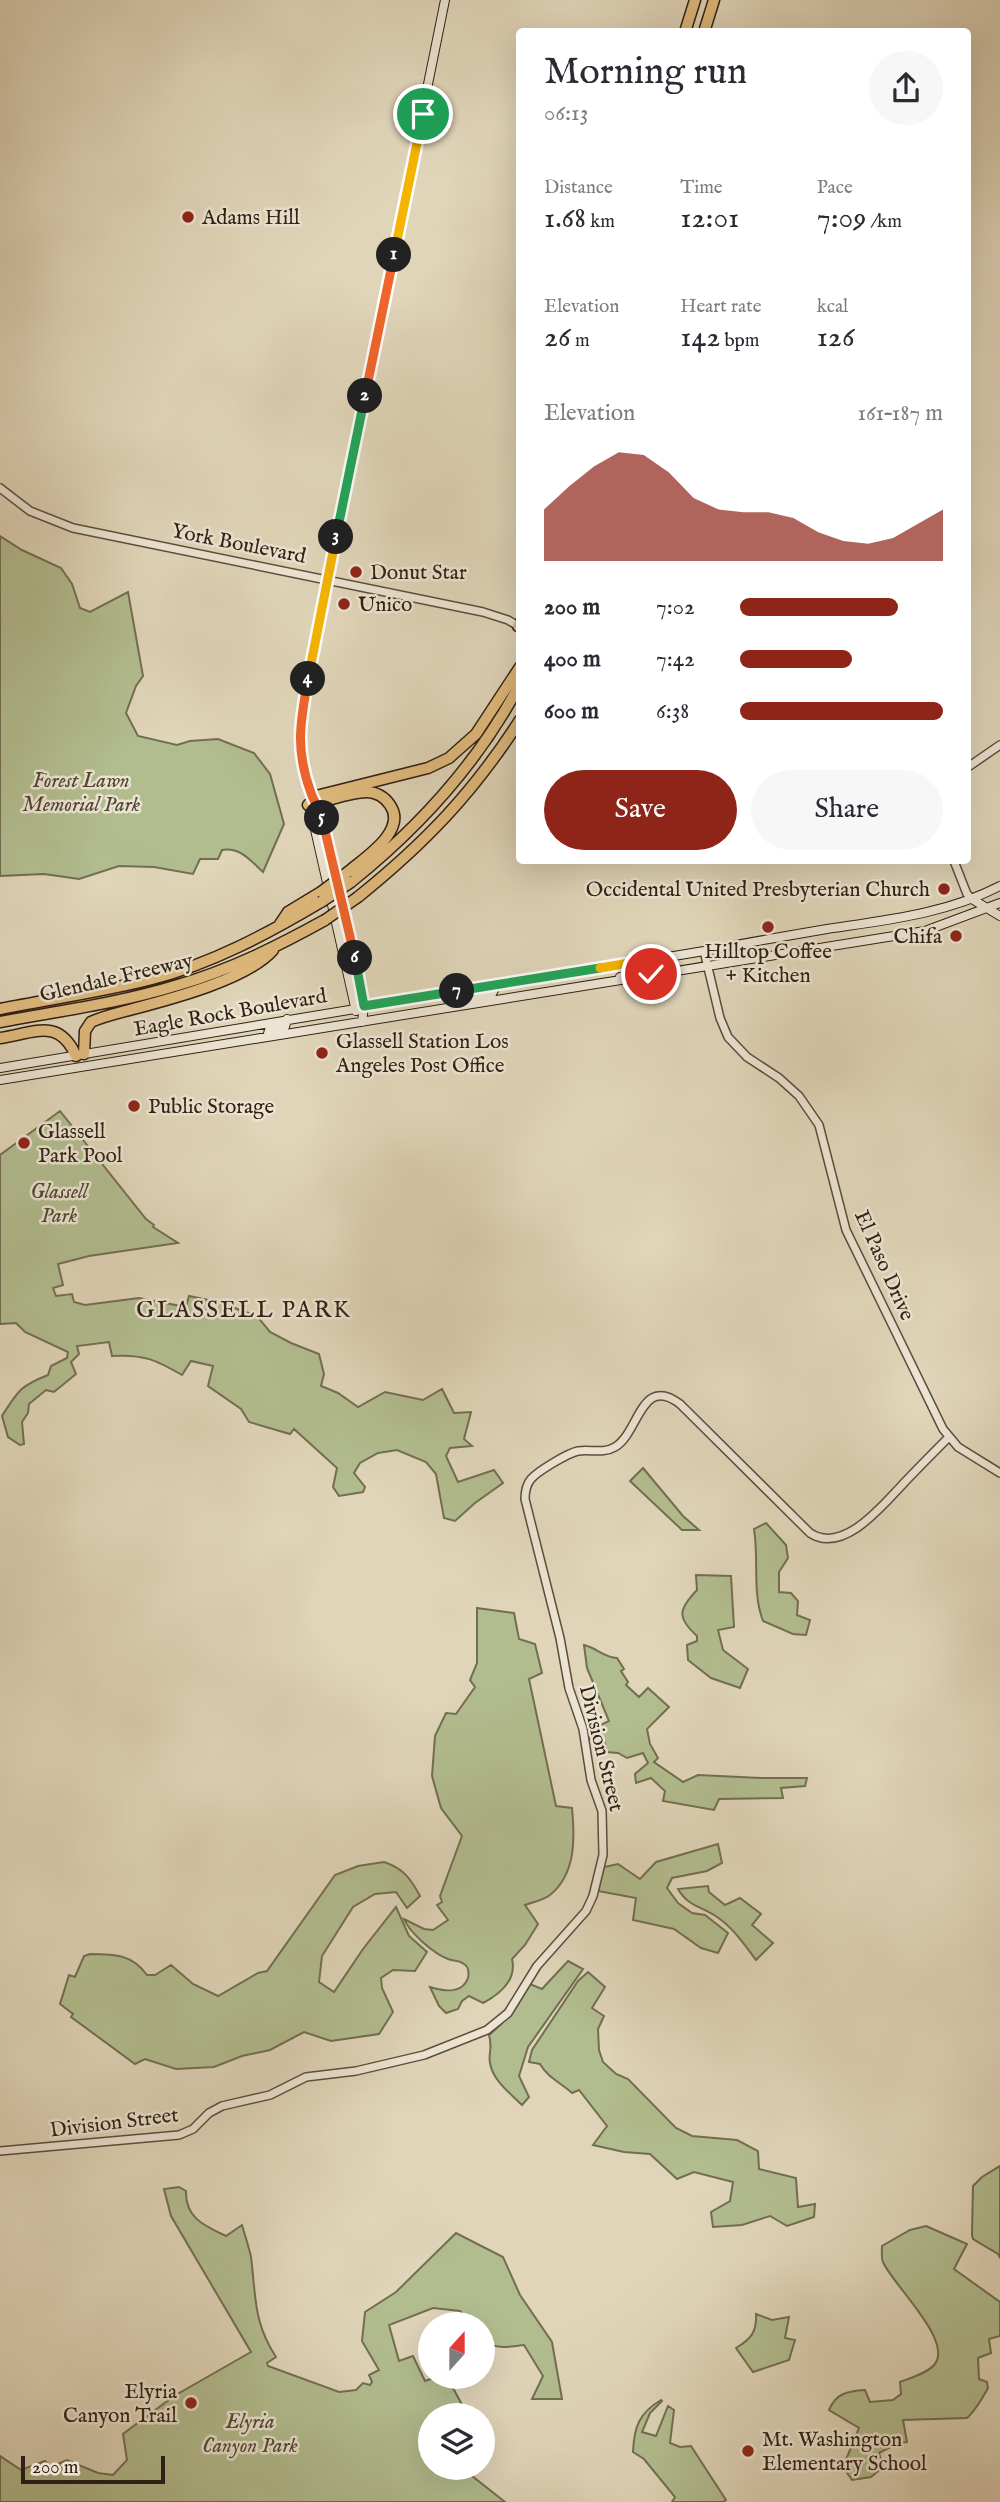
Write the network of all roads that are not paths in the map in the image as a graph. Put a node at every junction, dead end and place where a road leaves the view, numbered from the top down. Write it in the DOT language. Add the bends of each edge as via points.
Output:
graph roads {
  1 [pos="445,0"];
  2 [pos="695,0"];
  3 [pos="714,0"];
  4 [pos="686,28"];
  5 [pos="705,28"];
  6 [pos="0,488"];
  7 [pos="328,579"];
  8 [pos="516,625"];
  9 [pos="516,673"];
  10 [pos="516,691"];
  11 [pos="516,726"];
  12 [pos="1000,745"];
  13 [pos="971,765"];
  14 [pos="318,804"];
  15 [pos="955,864"];
  16 [pos="349,877"];
  17 [pos="1000,886"];
  18 [pos="972,900"];
  19 [pos="1000,903"];
  20 [pos="989,909"];
  21 [pos="1000,916"];
  22 [pos="274,948"];
  23 [pos="704,951"];
  24 [pos="641,961"];
  25 [pos="708,967"];
  26 [pos="661,975"];
  27 [pos="497,984"];
  28 [pos="589,986"];
  29 [pos="364,1006"];
  30 [pos="459,1007"];
  31 [pos="354,1008"];
  32 [pos="0,1009"];
  33 [pos="287,1019"];
  34 [pos="0,1022"];
  35 [pos="362,1022"];
  36 [pos="267,1037"];
  37 [pos="0,1038"];
  38 [pos="80,1055"];
  39 [pos="0,1068"];
  40 [pos="0,1080"];
  41 [pos="948,1437"];
  42 [pos="1000,1473"];
  43 [pos="0,2151"];
  1 -- 7 [label="main road"];
  2 -- 4 [label="highway"];
  3 -- 5 [label="highway"];
  6 -- 7 [label="street, York Boulevard" via="30,511 58,524"];
  7 -- 8 [label="street, York Boulevard" via="495,615"];
  7 -- 14 [label="main road" via="299,736 302,761"];
  9 -- 14 [label="highway" via="476,734 449,758"];
  10 -- 16 [label="highway" via="486,741 445,795 407,835"];
  11 -- 22 [label="highway, Glendale Freeway, bridge" via="474,787 402,862 325,920"];
  12 -- 13 [label="street"];
  14 -- 16 [label="highway" via="370,792 385,799 393,810 388,836"];
  14 -- 29 [label="main road"];
  14 -- 31 [label="main road"];
  15 -- 18 [label="street"];
  16 -- 32 [label="highway, Glendale Freeway, bridge" via="288,912 278,927 193,965 153,979"];
  17 -- 18 [label="main road, Eagle Rock Boulevard"];
  18 -- 20 [label="main road"];
  18 -- 23 [label="main road, Eagle Rock Boulevard" via="920,915"];
  19 -- 20 [label="main road, Eagle Rock Boulevard"];
  20 -- 21 [label="main road"];
  20 -- 25 [label="main road, Eagle Rock Boulevard" via="925,931"];
  22 -- 34 [label="highway, Glendale Freeway" via="167,988"];
  22 -- 38 [label="highway" via="263,961 234,975 91,1022"];
  23 -- 24 [label="main road, Eagle Rock Boulevard"];
  23 -- 25 [label="street, El Paso Drive"];
  24 -- 26 [label="main road" via="648,971"];
  24 -- 27 [label="main road, Eagle Rock Boulevard"];
  24 -- 28 [label="main road" via="634,972"];
  25 -- 26 [label="main road, Eagle Rock Boulevard"];
  25 -- 41 [label="street, El Paso Drive" via="728,1037 799,1096 819,1125 846,1230"];
  26 -- 28 [label="main road, Eagle Rock Boulevard"];
  27 -- 29 [label="main road, Eagle Rock Boulevard"];
  27 -- 30 [label="main road" via="492,993"];
  28 -- 30 [label="main road, Eagle Rock Boulevard"];
  29 -- 31 [label="main road, Eagle Rock Boulevard"];
  29 -- 35 [label="main road"];
  30 -- 35 [label="main road, Eagle Rock Boulevard"];
  31 -- 33 [label="main road, Eagle Rock Boulevard"];
  31 -- 35 [label="main road"];
  33 -- 36 [label="main road" via="285,1027 269,1030"];
  33 -- 38 [label="main road, Eagle Rock Boulevard"];
  35 -- 36 [label="main road, Eagle Rock Boulevard"];
  36 -- 40 [label="main road, Eagle Rock Boulevard"];
  37 -- 38 [label="highway" via="58,1032"];
  38 -- 39 [label="main road, Eagle Rock Boulevard"];
  41 -- 42 [label="street, El Paso Drive"];
  41 -- 43 [label="street, Division Street" via="868,1520 827,1539 810,1533 680,1404 667,1397 643,1405 631,1431 617,1446 573,1453 536,1475 528,1484 525,1499 569,1688 583,1729 591,1780 601,1804 604,1847 586,1911 537,1966 508,2013 487,2030 424,2055 306,2077 270,2095 222,2105 179,2135"];
}
